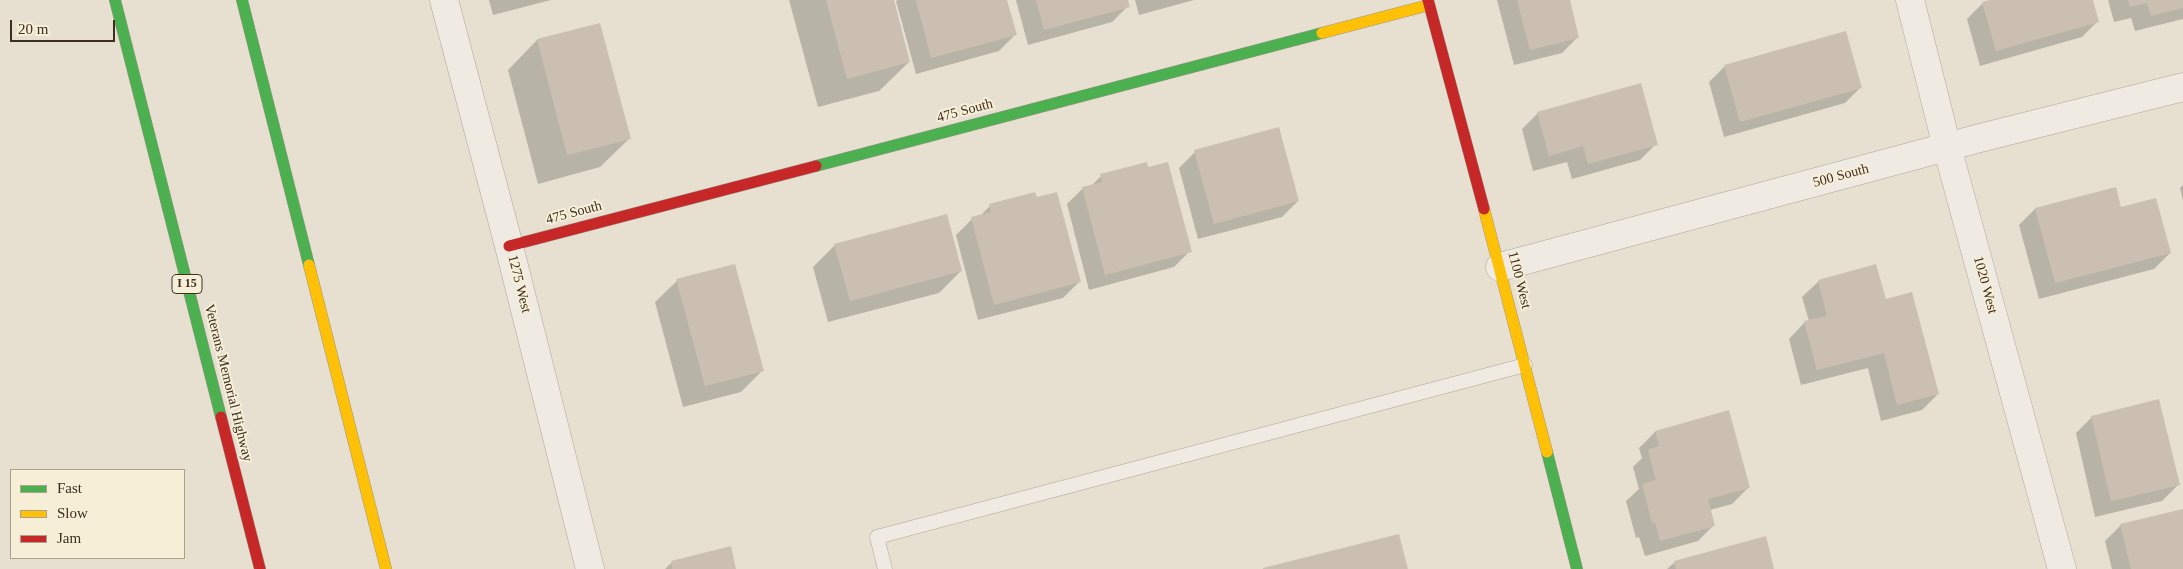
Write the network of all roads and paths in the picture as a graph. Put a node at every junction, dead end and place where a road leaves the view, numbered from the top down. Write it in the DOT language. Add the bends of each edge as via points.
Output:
graph roads {
  1 [pos="115,0"];
  2 [pos="242,0"];
  3 [pos="444,0"];
  4 [pos="1910,0"];
  5 [pos="1429,3"];
  6 [pos="2183,87"];
  7 [pos="1947,147"];
  8 [pos="509,246"];
  9 [pos="1500,267"];
  10 [pos="1525,364"];
  11 [pos="260,569"];
  12 [pos="386,569"];
  13 [pos="590,569"];
  14 [pos="885,569"];
  15 [pos="1577,569"];
  16 [pos="2062,569"];
  1 -- 11 [label="main road, Veterans Memorial Highway / I 15"];
  2 -- 12 [label="main road"];
  3 -- 8 [label="street, 1275 West"];
  4 -- 7 [label="street, 1020 West"];
  5 -- 8 [label="main road, 475 South"];
  5 -- 9 [label="main road, 1100 West"];
  6 -- 7 [label="street, 500 South"];
  7 -- 9 [label="street, 500 South"];
  7 -- 16 [label="street, 1020 West"];
  8 -- 13 [label="street, 1275 West"];
  9 -- 10 [label="main road, 1100 West"];
  10 -- 14 [label="lane" via="877,537"];
  10 -- 15 [label="main road, 1100 West"];
}
